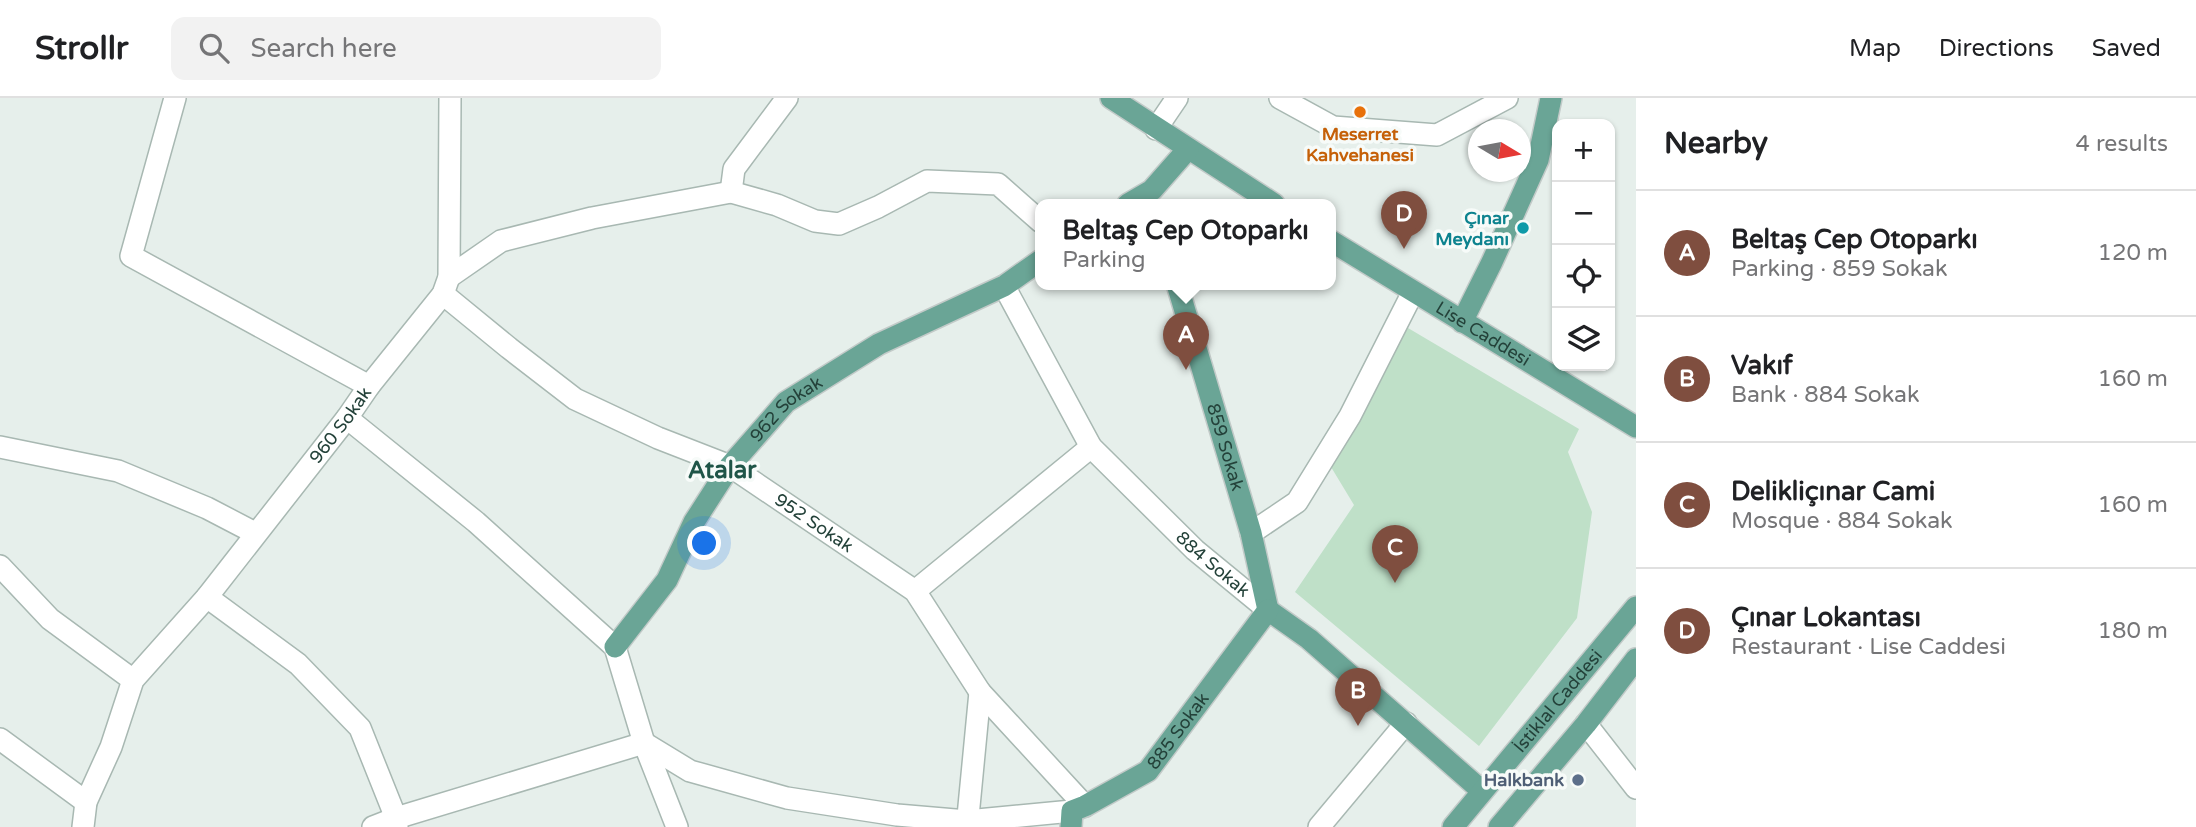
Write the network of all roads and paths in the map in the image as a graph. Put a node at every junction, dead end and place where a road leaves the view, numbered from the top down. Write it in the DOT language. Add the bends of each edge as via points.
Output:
graph roads {
  1 [pos="175,98"];
  2 [pos="450,98"];
  3 [pos="787,98"];
  4 [pos="1111,98"];
  5 [pos="1177,98"];
  6 [pos="1280,98"];
  7 [pos="1507,98"];
  8 [pos="1551,98"];
  9 [pos="1156,129"];
  10 [pos="1188,149"];
  11 [pos="730,192"];
  12 [pos="1154,197"];
  13 [pos="1265,199"];
  14 [pos="1035,217"];
  15 [pos="1336,244"];
  16 [pos="1035,264"];
  17 [pos="446,285"];
  18 [pos="1004,286"];
  19 [pos="1179,290"];
  20 [pos="1413,292"];
  21 [pos="1461,322"];
  22 [pos="369,386"];
  23 [pos="347,418"];
  24 [pos="1636,427"];
  25 [pos="0,447"];
  26 [pos="1091,447"];
  27 [pos="730,466"];
  28 [pos="255,533"];
  29 [pos="1251,533"];
  30 [pos="0,566"];
  31 [pos="915,592"];
  32 [pos="207,597"];
  33 [pos="1636,607"];
  34 [pos="1268,610"];
  35 [pos="615,647"];
  36 [pos="1636,659"];
  37 [pos="133,680"];
  38 [pos="980,692"];
  39 [pos="1406,723"];
  40 [pos="1586,724"];
  41 [pos="0,739"];
  42 [pos="643,743"];
  43 [pos="1636,788"];
  44 [pos="1482,790"];
  45 [pos="86,802"];
  46 [pos="1076,815"];
  47 [pos="397,822"];
  48 [pos="967,824"];
  49 [pos="83,827"];
  50 [pos="373,827"];
  51 [pos="677,827"];
  52 [pos="1319,827"];
  53 [pos="1453,827"];
  54 [pos="1499,827"];
  1 -- 22 [label="street" via="131,256"];
  2 -- 17 [label="street"];
  3 -- 11 [label="street" via="734,169"];
  4 -- 9 [label="main road"];
  5 -- 9 [label="street"];
  6 -- 7 [label="street" via="1332,127 1437,135"];
  8 -- 21 [label="main road" via="1538,160"];
  9 -- 10 [label="main road"];
  10 -- 12 [label="main road"];
  10 -- 13 [label="main road"];
  11 -- 14 [label="street" via="815,221 839,224 927,181 998,184"];
  11 -- 17 [label="street, 960 Sokak" via="501,241"];
  15 -- 20 [label="main road, Lise Caddesi"];
  16 -- 18 [label="main road, 962 Sokak"];
  17 -- 22 [label="street, 960 Sokak"];
  17 -- 27 [label="street, 952 Sokak" via="509,348 575,399"];
  18 -- 26 [label="street, 884 Sokak"];
  18 -- 27 [label="main road, 962 Sokak" via="879,344 786,402"];
  19 -- 29 [label="main road, 859 Sokak"];
  20 -- 21 [label="main road, Lise Caddesi"];
  20 -- 29 [label="street" via="1350,416 1297,502"];
  21 -- 24 [label="main road, Lise Caddesi"];
  22 -- 23 [label="street, 960 Sokak"];
  23 -- 28 [label="street, 960 Sokak"];
  23 -- 35 [label="street" via="476,522"];
  25 -- 28 [label="street" via="118,471"];
  26 -- 31 [label="street"];
  26 -- 34 [label="street, 884 Sokak" via="1195,550"];
  27 -- 31 [label="street, 952 Sokak"];
  27 -- 35 [label="main road, 962 Sokak" via="694,522 667,580"];
  28 -- 32 [label="street, 960 Sokak"];
  29 -- 34 [label="main road, 859 Sokak"];
  30 -- 37 [label="street" via="50,619"];
  31 -- 38 [label="street, 952 Sokak"];
  32 -- 37 [label="street, 960 Sokak"];
  32 -- 47 [label="street" via="298,664 360,728"];
  33 -- 44 [label="main road, İstiklal Caddesi"];
  34 -- 39 [label="main road, 884 Sokak" via="1309,639"];
  34 -- 46 [label="main road, 885 Sokak" via="1148,771"];
  35 -- 42 [label="street"];
  36 -- 40 [label="main road, İstiklal Caddesi"];
  37 -- 45 [label="street, 960 Sokak" via="111,747"];
  38 -- 46 [label="street, 952 Sokak"];
  38 -- 48 [label="street"];
  39 -- 44 [label="main road, 884 Sokak"];
  39 -- 52 [label="street"];
  40 -- 43 [label="street"];
  40 -- 54 [label="main road, İstiklal Caddesi"];
  41 -- 45 [label="street"];
  42 -- 47 [label="street"];
  42 -- 48 [label="street" via="690,771 788,799"];
  42 -- 51 [label="street"];
  44 -- 53 [label="main road, İstiklal Caddesi"];
  45 -- 49 [label="street, 960 Sokak"];
  46 -- 48 [label="street"];
  47 -- 50 [label="street"];
}
